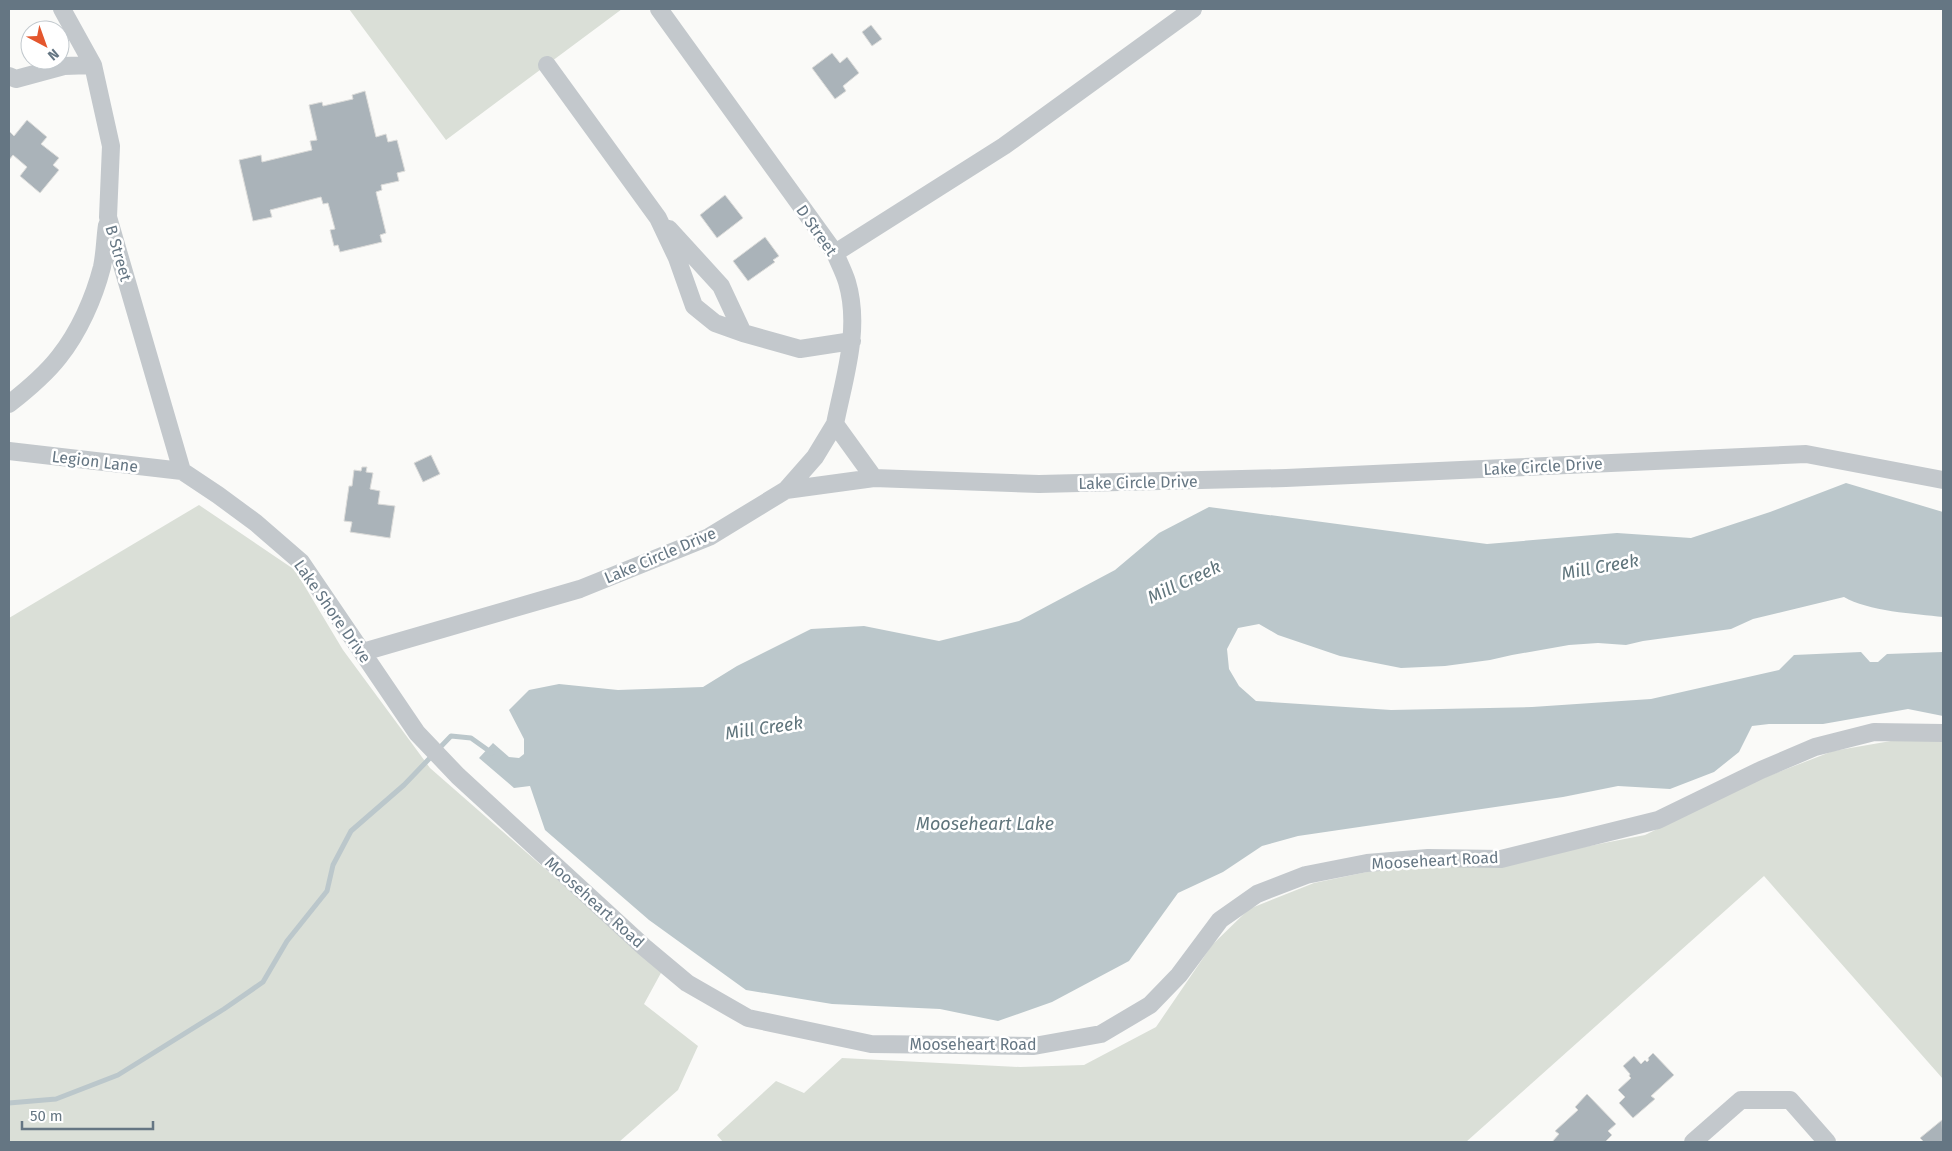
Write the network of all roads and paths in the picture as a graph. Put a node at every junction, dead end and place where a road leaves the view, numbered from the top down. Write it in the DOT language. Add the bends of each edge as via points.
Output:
graph roads {
  1 [pos="62,9"];
  2 [pos="659,9"];
  3 [pos="1193,9"];
  4 [pos="93,65"];
  5 [pos="547,65"];
  6 [pos="9,76"];
  7 [pos="108,217"];
  8 [pos="658,218"];
  9 [pos="835,253"];
  10 [pos="743,333"];
  11 [pos="852,341"];
  12 [pos="9,404"];
  13 [pos="835,424"];
  14 [pos="9,451"];
  15 [pos="182,471"];
  16 [pos="874,478"];
  17 [pos="1943,480"];
  18 [pos="786,490"];
  19 [pos="363,652"];
  20 [pos="417,733"];
  21 [pos="1943,733"];
  22 [pos="1692,1142"];
  23 [pos="1827,1142"];
  1 -- 4 [label="street, B Street"];
  2 -- 9 [label="street, D Street"];
  3 -- 9 [label="street" via="1004,146"];
  4 -- 6 [label="street" via="64,66 16,79"];
  4 -- 7 [label="street, B Street" via="111,146"];
  5 -- 8 [label="street"];
  7 -- 12 [label="street" via="102,266 76,330 60,357 39,380"];
  7 -- 15 [label="street, B Street"];
  8 -- 10 [label="street" via="721,286"];
  8 -- 10 [label="street" via="694,306 715,323"];
  9 -- 11 [label="street, D Street" via="847,282"];
  10 -- 11 [label="street" via="800,349"];
  11 -- 13 [label="street, D Street"];
  13 -- 16 [label="street"];
  13 -- 18 [label="street, D Street" via="815,457"];
  14 -- 15 [label="street, Legion Lane"];
  15 -- 19 [label="street, Lake Shore Drive" via="256,523 301,562"];
  16 -- 17 [label="street, Lake Circle Drive" via="1039,484 1286,478 1806,454"];
  16 -- 18 [label="street, Lake Circle Drive"];
  18 -- 19 [label="street, Lake Circle Drive" via="709,537 580,589"];
  19 -- 20 [label="street, Lake Shore Drive"];
  20 -- 21 [label="street, Mooseheart Road" via="458,776 644,947 687,982 748,1018 871,1044 1034,1046 1101,1034 1150,1005 1179,975 1220,920 1257,894 1306,875 1376,862 1428,858 1501,859 1658,820 1815,747 1874,732"];
  22 -- 23 [label="street" via="1741,1100 1790,1100"];
}
